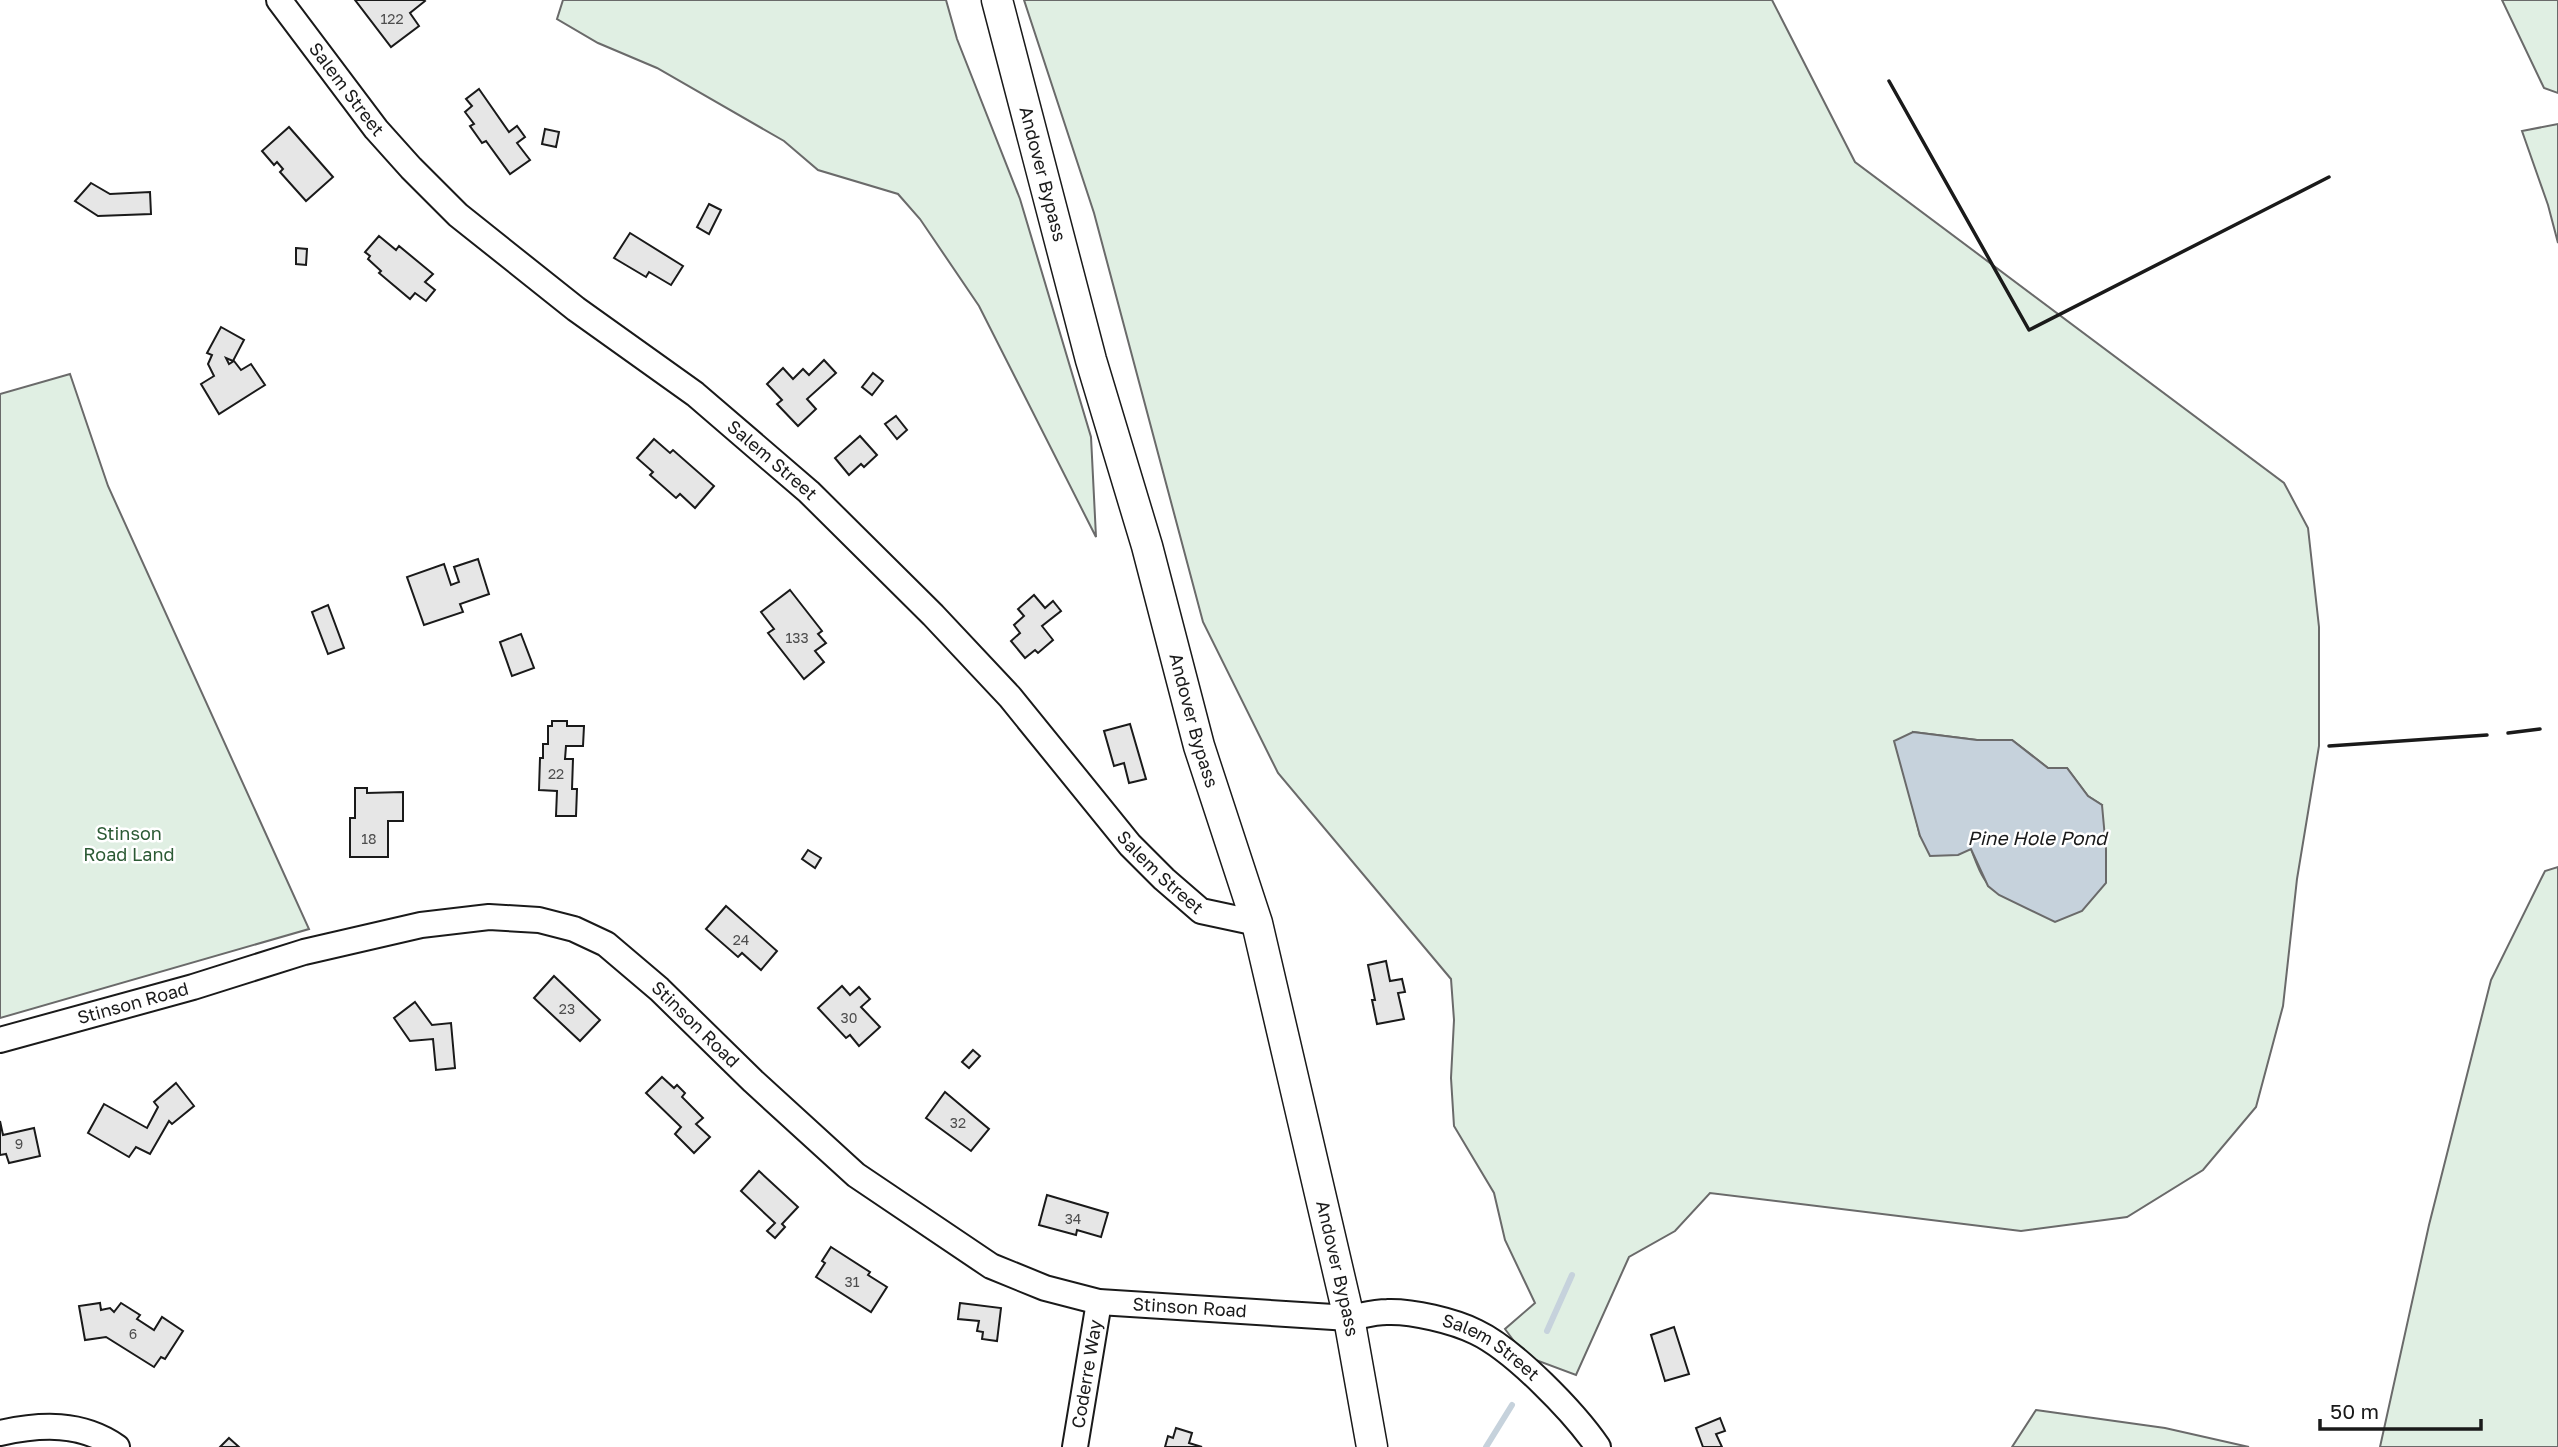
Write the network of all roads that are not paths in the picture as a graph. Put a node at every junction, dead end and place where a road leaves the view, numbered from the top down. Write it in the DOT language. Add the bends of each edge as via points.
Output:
graph roads {
  1 [pos="279,0"];
  2 [pos="997,0"];
  3 [pos="1257,923"];
  4 [pos="0,1040"];
  5 [pos="1100,1301"];
  6 [pos="1349,1318"];
  7 [pos="0,1433"];
  8 [pos="117,1447"];
  9 [pos="1075,1447"];
  10 [pos="1372,1447"];
  11 [pos="1598,1447"];
  1 -- 3 [label="street, Salem Street" via="376,129 458,215 576,309 695,394 809,492 1010,696 1130,845 1164,880 1201,911"];
  2 -- 3 [label="main road, Andover Bypass" via="1199,746"];
  3 -- 6 [label="main road, Andover Bypass"];
  4 -- 5 [label="street, Stinson Road" via="304,952 421,925 489,917 539,920 606,944 856,1174 925,1222 991,1266 1045,1288"];
  5 -- 6 [label="street, Stinson Road"];
  5 -- 9 [label="street, Coderre Way"];
  6 -- 10 [label="main road, Andover Bypass"];
  6 -- 11 [label="street, Salem Street" via="1387,1312 1478,1332 1540,1382"];
  7 -- 8 [label="street" via="58,1425 97,1435"];
}
